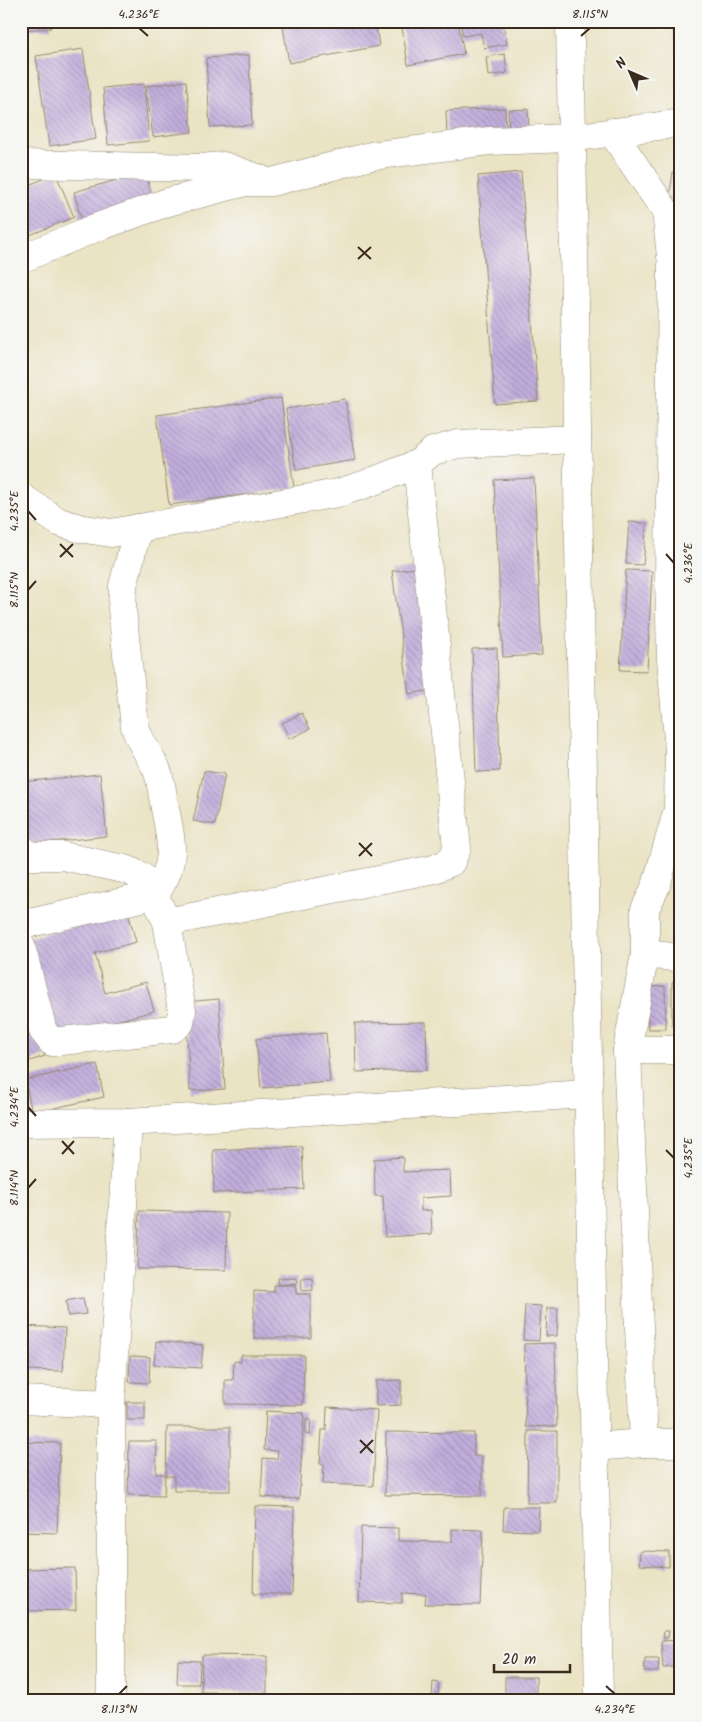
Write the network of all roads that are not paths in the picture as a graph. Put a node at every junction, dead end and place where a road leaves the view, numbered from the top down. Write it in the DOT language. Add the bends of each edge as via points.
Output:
graph roads {
  1 [pos="570,21"];
  2 [pos="681,123"];
  3 [pos="612,132"];
  4 [pos="571,138"];
  5 [pos="21,164"];
  6 [pos="272,182"];
  7 [pos="674,212"];
  8 [pos="21,258"];
  9 [pos="676,265"];
  10 [pos="676,355"];
  11 [pos="675,432"];
  12 [pos="577,439"];
  13 [pos="417,464"];
  14 [pos="21,497"];
  15 [pos="675,503"];
  16 [pos="138,528"];
  17 [pos="675,578"];
  18 [pos="676,659"];
  19 [pos="680,751"];
  20 [pos="679,809"];
  21 [pos="21,848"];
  22 [pos="668,886"];
  23 [pos="154,895"];
  24 [pos="167,922"];
  25 [pos="21,925"];
  26 [pos="21,946"];
  27 [pos="645,954"];
  28 [pos="681,958"];
  29 [pos="626,1050"];
  30 [pos="681,1050"];
  31 [pos="588,1094"];
  32 [pos="128,1122"];
  33 [pos="21,1123"];
  34 [pos="21,1400"];
  35 [pos="111,1404"];
  36 [pos="644,1443"];
  37 [pos="681,1443"];
  38 [pos="594,1447"];
  39 [pos="111,1701"];
  40 [pos="599,1701"];
  1 -- 4 [label="street"];
  2 -- 3 [label="street"];
  3 -- 4 [label="street"];
  3 -- 7 [label="street"];
  4 -- 6 [label="street" via="488,141 371,156"];
  4 -- 12 [label="street"];
  5 -- 6 [label="street" via="223,166"];
  6 -- 8 [label="street" via="246,182 168,202"];
  7 -- 9 [label="street"];
  9 -- 10 [label="street"];
  10 -- 11 [label="street"];
  11 -- 15 [label="street"];
  12 -- 13 [label="street" via="458,444 433,451"];
  12 -- 31 [label="street"];
  13 -- 16 [label="street" via="338,493"];
  13 -- 24 [label="street" via="457,848 451,862 434,869"];
  14 -- 16 [label="street" via="59,522 79,528 111,533"];
  15 -- 17 [label="street"];
  16 -- 23 [label="street" via="122,586 122,609 135,727 157,770 172,845 169,867"];
  17 -- 18 [label="street"];
  18 -- 19 [label="street"];
  19 -- 20 [label="street"];
  20 -- 22 [label="street"];
  21 -- 23 [label="street" via="30,856 63,856 128,870 142,877"];
  22 -- 27 [label="street" via="645,909"];
  23 -- 24 [label="street"];
  23 -- 25 [label="street"];
  24 -- 26 [label="street" via="182,1011 180,1023 172,1029 52,1042 43,1030"];
  27 -- 28 [label="street"];
  27 -- 29 [label="street"];
  29 -- 30 [label="street"];
  29 -- 36 [label="street"];
  31 -- 32 [label="street"];
  31 -- 38 [label="street"];
  32 -- 33 [label="street"];
  32 -- 35 [label="street"];
  34 -- 35 [label="street"];
  35 -- 39 [label="street"];
  36 -- 37 [label="street"];
  36 -- 38 [label="street"];
  38 -- 40 [label="street"];
}
